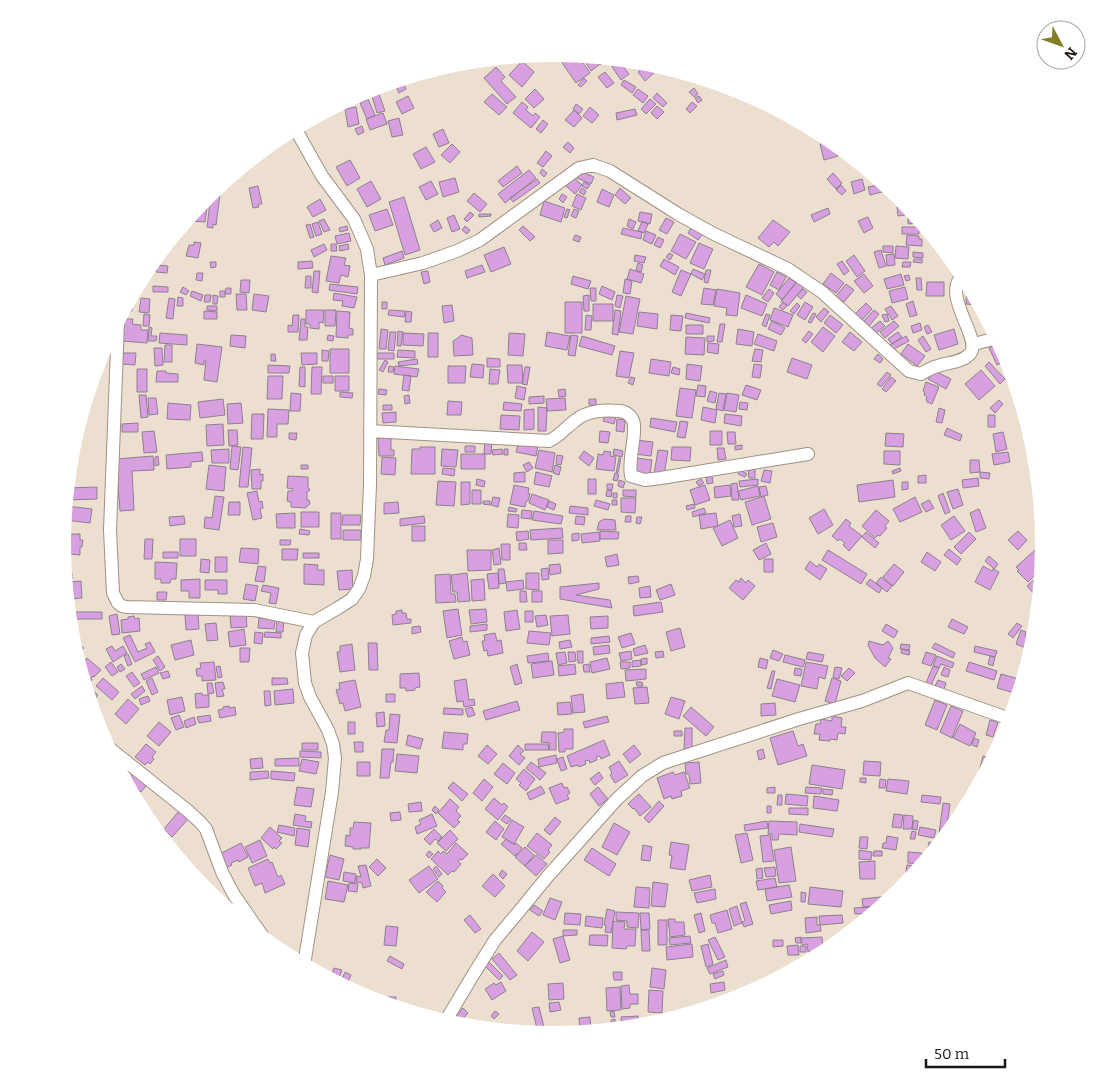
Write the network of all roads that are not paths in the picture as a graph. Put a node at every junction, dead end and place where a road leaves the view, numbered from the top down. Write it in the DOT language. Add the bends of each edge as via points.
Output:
graph roads {
  1 [pos="299,135"];
  2 [pos="371,275"];
  3 [pos="958,283"];
  4 [pos="117,339"];
  5 [pos="989,340"];
  6 [pos="974,344"];
  7 [pos="370,431"];
  8 [pos="808,454"];
  9 [pos="314,622"];
  10 [pos="1003,716"];
  11 [pos="121,757"];
  12 [pos="252,920"];
  13 [pos="305,958"];
  14 [pos="449,1015"];
  1 -- 2 [label="street" via="322,176 354,219 367,249"];
  2 -- 6 [label="street" via="424,263 480,240 579,168 593,165 610,171 714,234 788,269 822,292 909,371 921,374 962,360 972,352"];
  2 -- 7 [label="street"];
  3 -- 6 [label="street" via="958,305"];
  4 -- 9 [label="street" via="110,530 113,593 118,603 126,607 254,610"];
  5 -- 6 [label="street"];
  7 -- 8 [label="street" via="549,441 587,413 605,410 624,412 631,416 634,424 631,476 645,480"];
  7 -- 9 [label="street" via="368,549 364,576 352,599"];
  9 -- 13 [label="street" via="306,635 302,653 305,682 334,744 335,758"];
  10 -- 14 [label="street" via="908,683 663,763 616,799 548,876 495,940"];
  11 -- 12 [label="street" via="206,829 222,872"];
}
